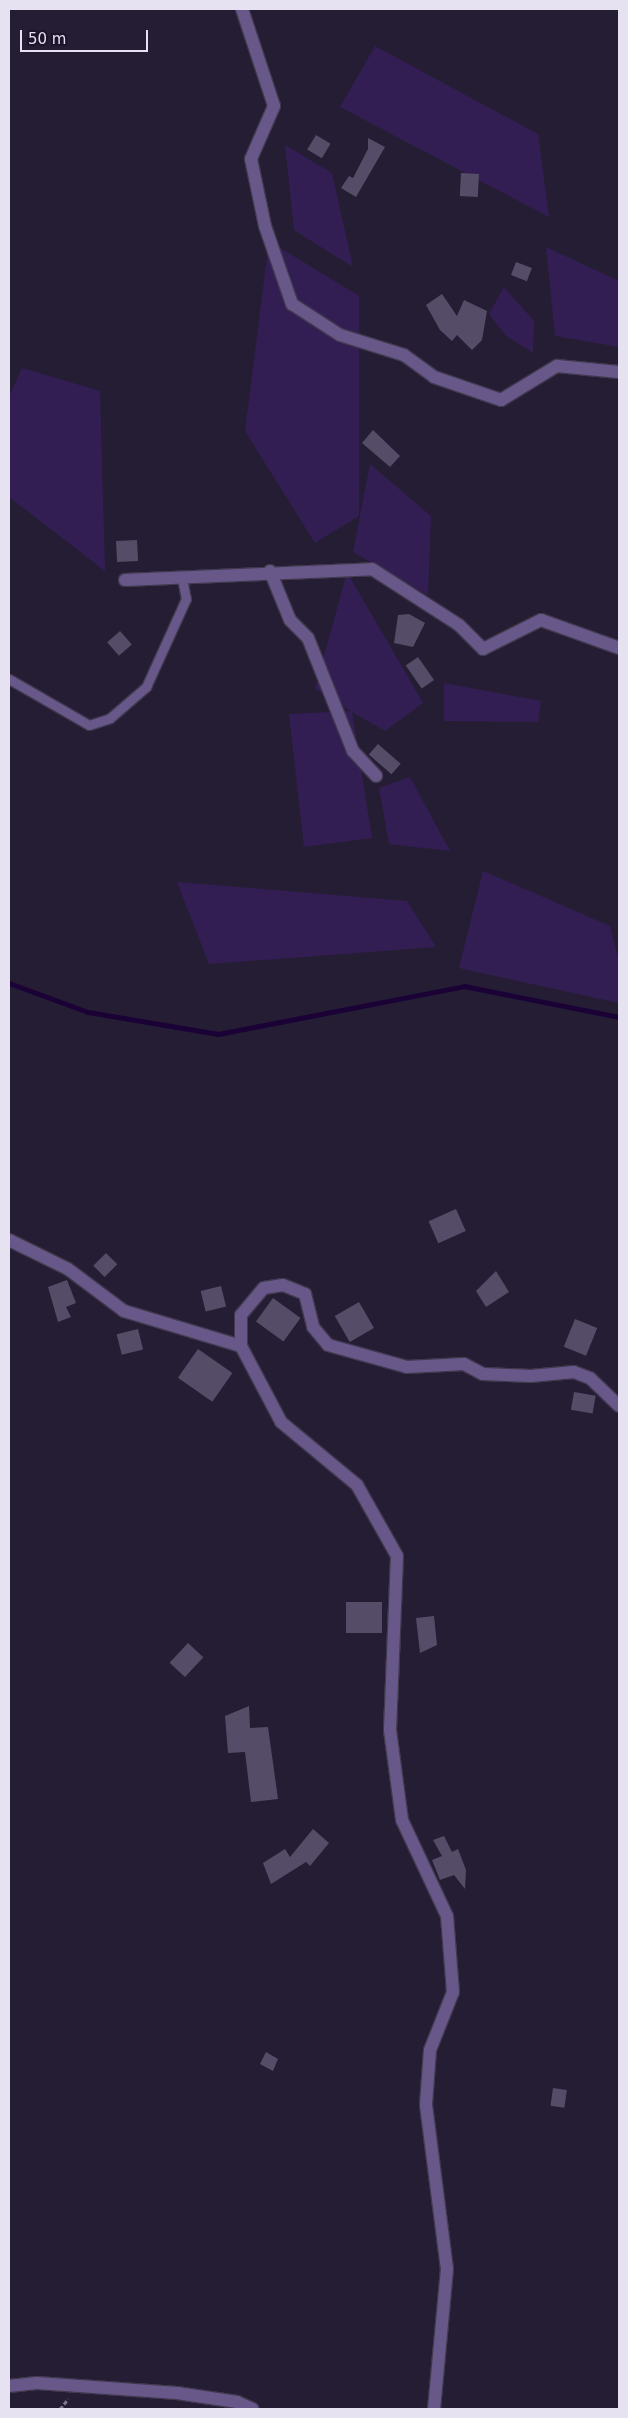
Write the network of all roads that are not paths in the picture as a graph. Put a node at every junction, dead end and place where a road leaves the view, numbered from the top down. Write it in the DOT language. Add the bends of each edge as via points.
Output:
graph roads {
  1 [pos="242,9"];
  2 [pos="619,372"];
  3 [pos="270,571"];
  4 [pos="182,578"];
  5 [pos="125,580"];
  6 [pos="619,648"];
  7 [pos="9,679"];
  8 [pos="376,776"];
  9 [pos="9,1240"];
  10 [pos="240,1346"];
  11 [pos="619,1406"];
  12 [pos="9,2386"];
  13 [pos="253,2409"];
  14 [pos="434,2409"];
  1 -- 2 [label="street" via="274,106 251,159 265,226 292,304 340,335 404,355 434,377 500,400 557,366"];
  3 -- 4 [label="street"];
  3 -- 6 [label="street" via="372,569 459,625 483,649 540,620"];
  3 -- 8 [label="street" via="290,620 308,638 353,751"];
  4 -- 5 [label="street"];
  4 -- 7 [label="lane" via="186,599 146,687 110,718 89,725"];
  9 -- 10 [label="street" via="68,1269 124,1311"];
  10 -- 11 [label="street" via="241,1315 264,1288 283,1285 305,1294 313,1327 328,1345 407,1368 464,1364 484,1374 531,1376 574,1372 590,1378"];
  10 -- 14 [label="street" via="282,1422 357,1485 397,1556 390,1730 402,1820 447,1916 453,1992 430,2050 426,2104 447,2269"];
  12 -- 13 [label="street" via="37,2383 177,2394 237,2402"];
}
